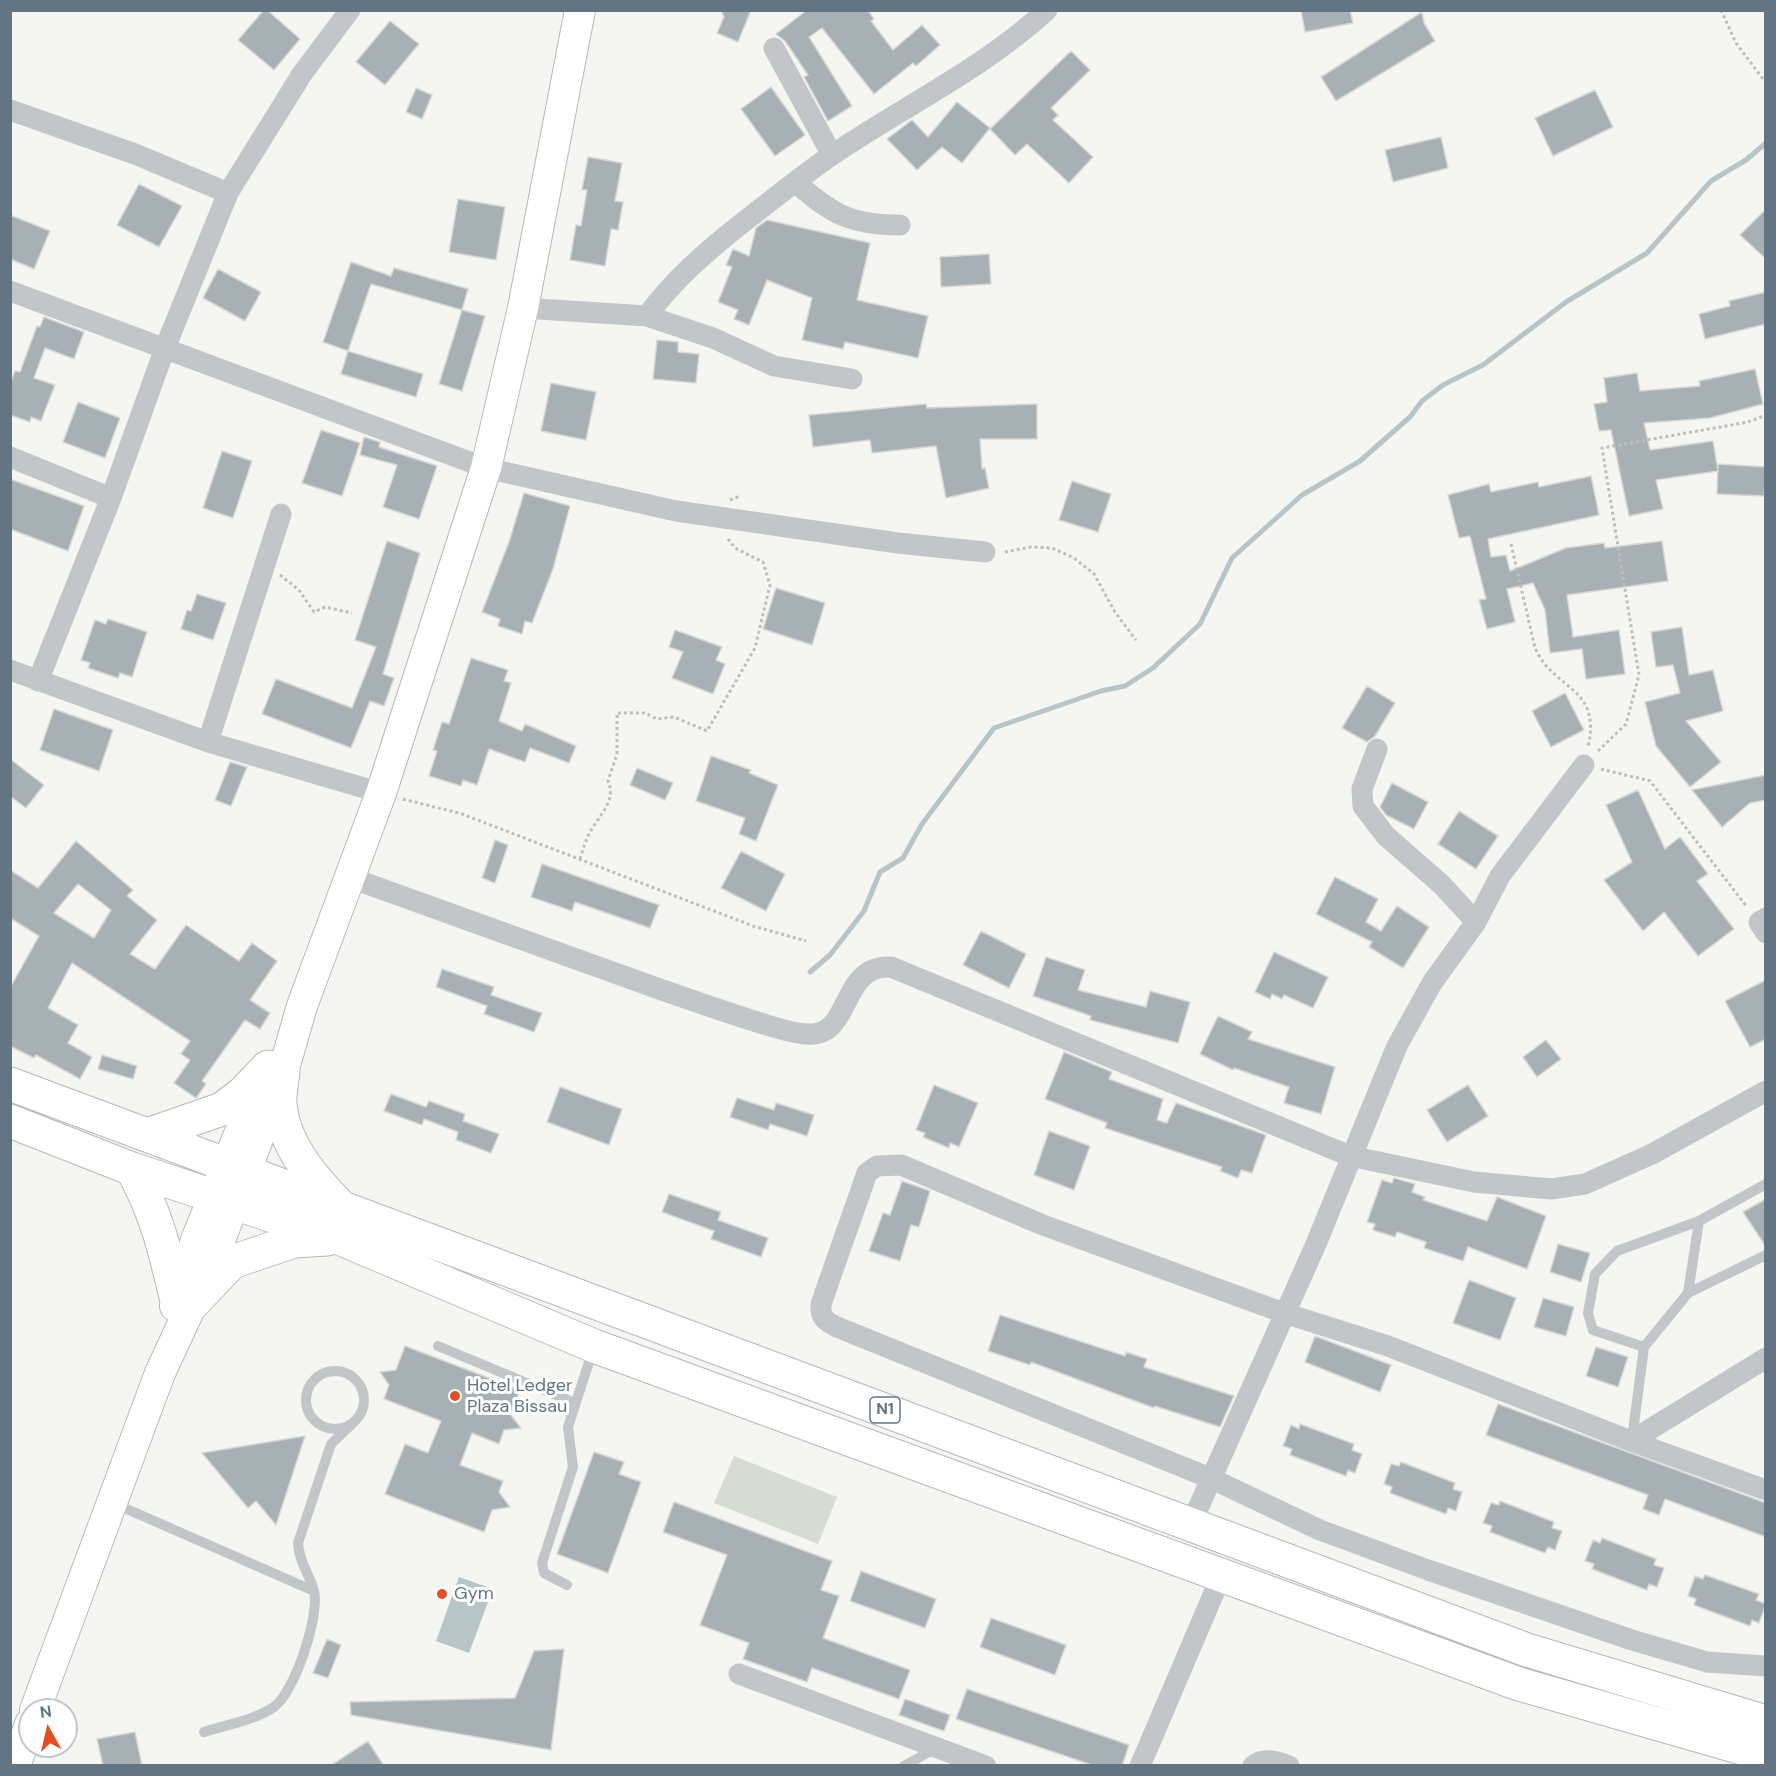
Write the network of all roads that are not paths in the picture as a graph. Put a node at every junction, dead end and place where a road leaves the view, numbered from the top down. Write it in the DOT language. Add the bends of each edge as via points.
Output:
graph roads {
  1 [pos="350,10"];
  2 [pos="580,10"];
  3 [pos="1047,10"];
  4 [pos="774,48"];
  5 [pos="10,110"];
  6 [pos="832,155"];
  7 [pos="795,182"];
  8 [pos="228,193"];
  9 [pos="900,225"];
  10 [pos="10,291"];
  11 [pos="523,308"];
  12 [pos="647,316"];
  13 [pos="165,348"];
  14 [pos="852,378"];
  15 [pos="10,457"];
  16 [pos="486,468"];
  17 [pos="111,498"];
  18 [pos="281,514"];
  19 [pos="985,552"];
  20 [pos="10,670"];
  21 [pos="38,681"];
  22 [pos="208,742"];
  23 [pos="1377,749"];
  24 [pos="1584,765"];
  25 [pos="381,793"];
  26 [pos="351,878"];
  27 [pos="1476,922"];
  28 [pos="275,1070"];
  29 [pos="10,1084"];
  30 [pos="1766,1091"];
  31 [pos="10,1120"];
  32 [pos="147,1135"];
  33 [pos="1350,1156"];
  34 [pos="236,1167"];
  35 [pos="132,1169"];
  36 [pos="1766,1184"];
  37 [pos="224,1200"];
  38 [pos="1699,1221"];
  39 [pos="340,1223"];
  40 [pos="1766,1255"];
  41 [pos="1688,1293"];
  42 [pos="184,1300"];
  43 [pos="1284,1312"];
  44 [pos="438,1346"];
  45 [pos="594,1346"];
  46 [pos="1644,1347"];
  47 [pos="1766,1358"];
  48 [pos="575,1403"];
  49 [pos="352,1424"];
  50 [pos="1631,1441"];
  51 [pos="1210,1478"];
  52 [pos="1766,1490"];
  53 [pos="112,1503"];
  54 [pos="1191,1524"];
  55 [pos="1222,1574"];
  56 [pos="567,1585"];
  57 [pos="314,1591"];
  58 [pos="1766,1666"];
  59 [pos="739,1674"];
  60 [pos="39,1698"];
  61 [pos="1766,1722"];
  62 [pos="204,1732"];
  63 [pos="937,1747"];
  64 [pos="1766,1755"];
  65 [pos="904,1766"];
  66 [pos="987,1766"];
  67 [pos="1140,1766"];
  68 [pos="1253,1766"];
  69 [pos="1288,1766"];
  1 -- 8 [label="street" via="302,74"];
  2 -- 11 [label="street"];
  3 -- 6 [label="street" via="977,65"];
  4 -- 6 [label="street"];
  5 -- 8 [label="street" via="135,154"];
  6 -- 7 [label="street"];
  7 -- 9 [label="street" via="832,212 869,225"];
  7 -- 12 [label="street" via="712,247"];
  8 -- 13 [label="street"];
  10 -- 13 [label="street"];
  11 -- 12 [label="street"];
  11 -- 16 [label="street"];
  12 -- 14 [label="street" via="713,338 774,366"];
  13 -- 16 [label="street"];
  13 -- 17 [label="street"];
  15 -- 17 [label="street"];
  16 -- 19 [label="street" via="619,500 729,519"];
  16 -- 25 [label="street"];
  17 -- 21 [label="street"];
  18 -- 22 [label="street"];
  20 -- 21 [label="street"];
  21 -- 22 [label="street"];
  22 -- 25 [label="street"];
  23 -- 27 [label="street" via="1362,789 1363,806 1386,836 1442,885"];
  24 -- 27 [label="street" via="1500,876"];
  25 -- 26 [label="street"];
  26 -- 28 [label="street"];
  26 -- 33 [label="street" via="704,1005 809,1035 824,1032 837,1019 864,972 877,966 891,967"];
  27 -- 33 [label="street" via="1432,983 1406,1028"];
  28 -- 32 [label="main road" via="222,1109"];
  28 -- 34 [label="street"];
  28 -- 39 [label="main road" via="288,1135"];
  29 -- 32 [label="main road, N1"];
  30 -- 33 [label="street" via="1652,1154 1585,1184 1521,1188"];
  31 -- 35 [label="main road, N1"];
  32 -- 34 [label="main road, N1"];
  33 -- 43 [label="street"];
  34 -- 37 [label="street"];
  34 -- 39 [label="main road, N1"];
  35 -- 37 [label="main road, N1"];
  35 -- 42 [label="main road" via="150,1203"];
  36 -- 38 [label="lane"];
  37 -- 39 [label="main road, N1"];
  37 -- 42 [label="street"];
  38 -- 41 [label="lane"];
  38 -- 46 [label="lane" via="1617,1251 1595,1274 1588,1313 1593,1330"];
  39 -- 42 [label="main road" via="232,1262"];
  39 -- 45 [label="main road, N1"];
  39 -- 54 [label="main road, N1"];
  40 -- 41 [label="lane"];
  41 -- 46 [label="lane"];
  42 -- 53 [label="street"];
  43 -- 50 [label="street" via="1388,1346"];
  43 -- 51 [label="street"];
  43 -- 51 [label="street" via="1043,1225 901,1165 877,1166 861,1184 821,1304 820,1314 825,1320"];
  44 -- 48 [label="lane"];
  45 -- 48 [label="lane"];
  45 -- 55 [label="main road, N1"];
  46 -- 50 [label="lane"];
  47 -- 50 [label="street"];
  48 -- 56 [label="lane" via="568,1427 573,1467 542,1563 544,1573"];
  49 -- 49 [label="lane" via="364,1402 362,1387 352,1376 338,1371 317,1377 310,1384 306,1401 314,1420 337,1429"];
  49 -- 57 [label="lane" via="331,1444 298,1543 298,1558"];
  50 -- 52 [label="street"];
  51 -- 54 [label="street"];
  51 -- 58 [label="street" via="1320,1530 1632,1640 1707,1662"];
  53 -- 57 [label="lane"];
  53 -- 60 [label="street"];
  54 -- 61 [label="main road, N1" via="1527,1650"];
  55 -- 64 [label="main road, N1" via="1519,1684"];
  55 -- 67 [label="street"];
  57 -- 62 [label="lane" via="313,1626 287,1692 275,1706"];
  59 -- 63 [label="street"];
  63 -- 65 [label="lane"];
  63 -- 66 [label="street"];
  68 -- 69 [label="street" via="1274,1760"];
}
